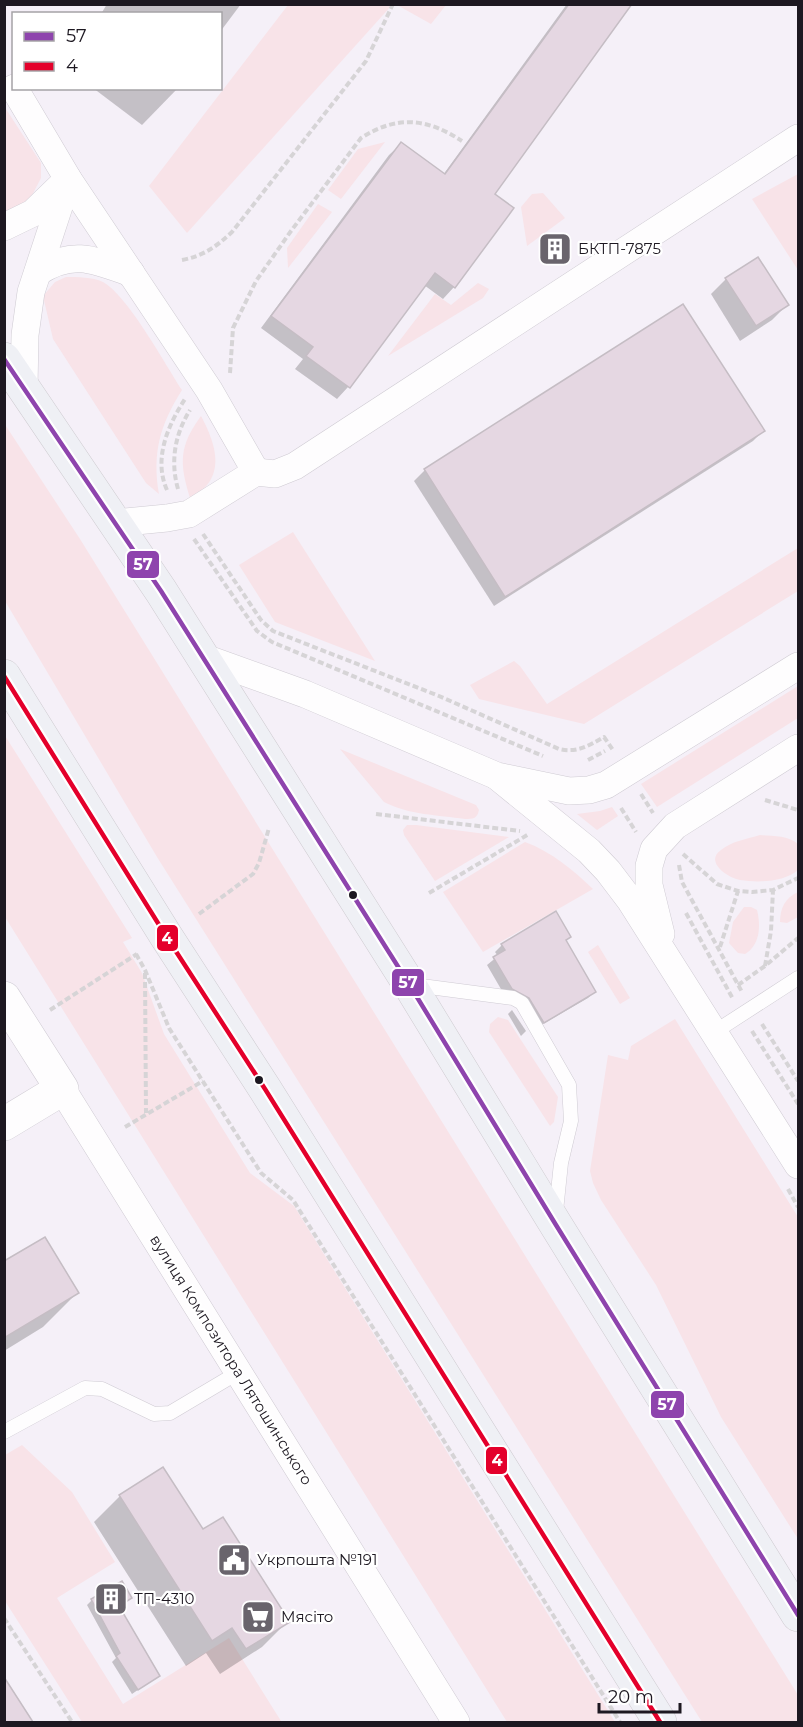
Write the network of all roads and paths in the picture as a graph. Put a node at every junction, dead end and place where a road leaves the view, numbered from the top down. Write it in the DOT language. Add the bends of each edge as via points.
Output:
graph roads {
  1 [pos="393,4"];
  2 [pos="15,90"];
  3 [pos="798,138"];
  4 [pos="462,141"];
  5 [pos="69,179"];
  6 [pos="4,227"];
  7 [pos="182,260"];
  8 [pos="38,272"];
  9 [pos="130,273"];
  10 [pos="4,359"];
  11 [pos="206,385"];
  12 [pos="24,388"];
  13 [pos="256,472"];
  14 [pos="184,515"];
  15 [pos="115,523"];
  16 [pos="202,657"];
  17 [pos="798,666"];
  18 [pos="4,676"];
  19 [pos="621,742"];
  20 [pos="611,748"];
  21 [pos="798,748"];
  22 [pos="549,758"];
  23 [pos="590,759"];
  24 [pos="582,761"];
  25 [pos="496,776"];
  26 [pos="622,776"];
  27 [pos="760,798"];
  28 [pos="798,810"];
  29 [pos="376,814"];
  30 [pos="657,819"];
  31 [pos="269,828"];
  32 [pos="654,849"];
  33 [pos="798,878"];
  34 [pos="773,890"];
  35 [pos="738,891"];
  36 [pos="429,893"];
  37 [pos="680,904"];
  38 [pos="199,914"];
  39 [pos="798,938"];
  40 [pos="719,948"];
  41 [pos="144,951"];
  42 [pos="136,954"];
  43 [pos="666,956"];
  44 [pos="765,966"];
  45 [pos="145,970"];
  46 [pos="798,978"];
  47 [pos="408,984"];
  48 [pos="738,985"];
  49 [pos="4,998"];
  50 [pos="50,1010"];
  51 [pos="747,1011"];
  52 [pos="713,1033"];
  53 [pos="203,1081"];
  54 [pos="798,1081"];
  55 [pos="62,1089"];
  56 [pos="798,1104"];
  57 [pos="146,1113"];
  58 [pos="4,1124"];
  59 [pos="125,1127"];
  60 [pos="798,1165"];
  61 [pos="556,1225"];
  62 [pos="239,1372"];
  63 [pos="4,1432"];
  64 [pos="798,1615"];
  65 [pos="4,1618"];
  66 [pos="72,1722"];
  67 [pos="456,1722"];
  68 [pos="620,1722"];
  69 [pos="660,1722"];
  1 -- 7 [label="path" via="366,61 232,232 217,247"];
  2 -- 5 [label="street"];
  3 -- 13 [label="street" via="295,466 275,474"];
  4 -- 11 [label="path" via="445,130 405,122 374,130 361,138 256,281 233,328 230,373"];
  5 -- 6 [label="street" via="33,213"];
  5 -- 8 [label="street"];
  5 -- 9 [label="street"];
  8 -- 9 [label="street" via="53,262 73,258 98,261"];
  8 -- 12 [label="street" via="25,335"];
  9 -- 11 [label="street"];
  10 -- 12 [label="highway"];
  11 -- 13 [label="street"];
  11 -- 14 [label="path" via="184,420 173,456"];
  11 -- 14 [label="path" via="186,398 166,434 162,469 165,486"];
  12 -- 15 [label="highway"];
  13 -- 14 [label="street"];
  14 -- 15 [label="street"];
  14 -- 20 [label="path" via="273,631 439,696 559,749 572,752 604,737"];
  14 -- 22 [label="path" via="257,631 272,642"];
  15 -- 16 [label="highway"];
  16 -- 25 [label="street" via="305,694"];
  16 -- 47 [label="highway"];
  17 -- 26 [label="street"];
  18 -- 69 [label="highway"];
  19 -- 20 [label="path"];
  20 -- 23 [label="path"];
  20 -- 26 [label="path"];
  21 -- 32 [label="street" via="675,826"];
  23 -- 24 [label="path"];
  23 -- 26 [label="path"];
  25 -- 26 [label="street" via="569,791 589,790"];
  25 -- 43 [label="street" via="602,864"];
  26 -- 30 [label="path"];
  26 -- 32 [label="path" via="640,838"];
  27 -- 28 [label="path"];
  29 -- 36 [label="path" via="532,832"];
  31 -- 38 [label="path" via="253,874"];
  32 -- 43 [label="street" via="649,885"];
  33 -- 34 [label="path"];
  34 -- 35 [label="path"];
  34 -- 44 [label="path"];
  35 -- 40 [label="path"];
  35 -- 40 [label="path" via="717,885 678,849 682,882"];
  37 -- 51 [label="path"];
  39 -- 44 [label="path"];
  40 -- 48 [label="path"];
  41 -- 42 [label="path"];
  42 -- 45 [label="path"];
  42 -- 50 [label="path"];
  43 -- 52 [label="street"];
  44 -- 48 [label="path"];
  45 -- 53 [label="path" via="170,1028"];
  45 -- 57 [label="path"];
  46 -- 51 [label="lane"];
  47 -- 61 [label="highway"];
  47 -- 61 [label="lane" via="513,998 522,1004 569,1085 571,1121 555,1202"];
  48 -- 51 [label="path"];
  49 -- 55 [label="street, вулиця Композитора Лятошинського"];
  51 -- 52 [label="lane"];
  51 -- 54 [label="path"];
  51 -- 56 [label="path"];
  52 -- 60 [label="street"];
  53 -- 57 [label="path"];
  53 -- 68 [label="path" via="261,1173 293,1200"];
  55 -- 58 [label="street"];
  55 -- 62 [label="street, вулиця Композитора Лятошинського"];
  57 -- 59 [label="path"];
  61 -- 64 [label="highway"];
  62 -- 63 [label="lane" via="170,1413 154,1414 102,1389 86,1388"];
  62 -- 67 [label="street, вулиця Композитора Лятошинського"];
  65 -- 66 [label="path"];
}
